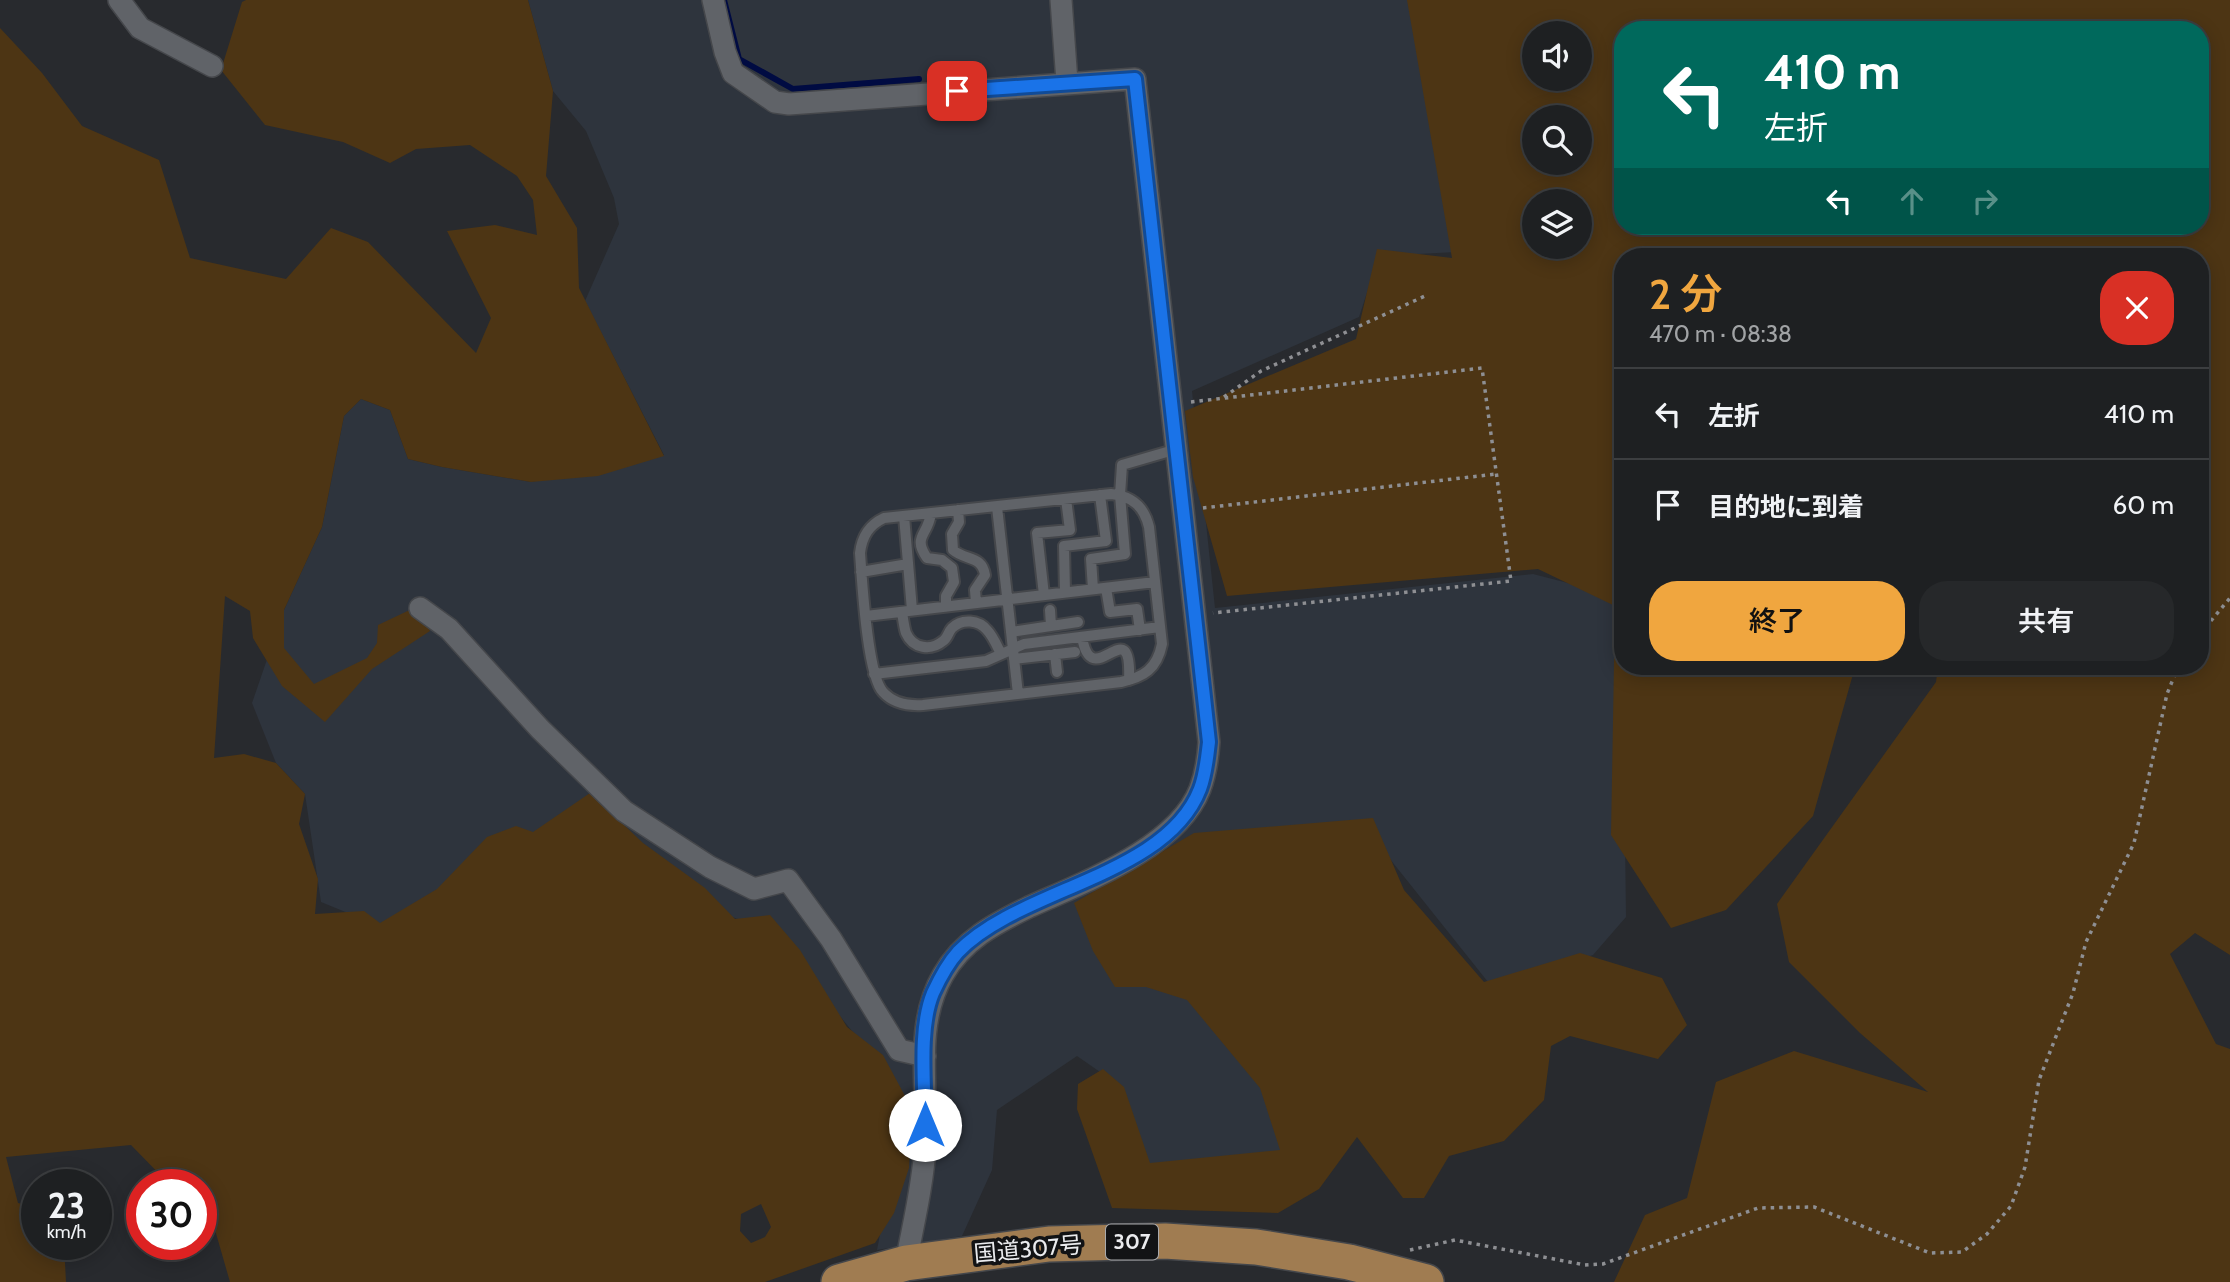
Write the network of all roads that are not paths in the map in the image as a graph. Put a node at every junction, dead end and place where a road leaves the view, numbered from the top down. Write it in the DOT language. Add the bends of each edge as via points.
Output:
graph roads {
  1 [pos="119,0"];
  2 [pos="713,0"];
  3 [pos="1061,0"];
  4 [pos="212,66"];
  5 [pos="1067,82"];
  6 [pos="1177,449"];
  7 [pos="1100,495"];
  8 [pos="1120,495"];
  9 [pos="1066,499"];
  10 [pos="997,507"];
  11 [pos="958,510"];
  12 [pos="931,513"];
  13 [pos="904,516"];
  14 [pos="908,564"];
  15 [pos="861,572"];
  16 [pos="1155,582"];
  17 [pos="1106,588"];
  18 [pos="1094,589"];
  19 [pos="1065,593"];
  20 [pos="1044,595"];
  21 [pos="1007,599"];
  22 [pos="976,603"];
  23 [pos="946,606"];
  24 [pos="420,608"];
  25 [pos="1050,610"];
  26 [pos="907,611"];
  27 [pos="866,616"];
  28 [pos="1078,622"];
  29 [pos="1051,626"];
  30 [pos="1160,627"];
  31 [pos="1140,629"];
  32 [pos="1011,632"];
  33 [pos="1082,637"];
  34 [pos="1013,647"];
  35 [pos="1075,652"];
  36 [pos="1002,654"];
  37 [pos="1055,654"];
  38 [pos="1014,659"];
  39 [pos="1057,672"];
  40 [pos="874,674"];
  41 [pos="1129,680"];
  42 [pos="1018,694"];
  43 [pos="925,1056"];
  44 [pos="906,1263"];
  45 [pos="839,1282"];
  46 [pos="1426,1282"];
  1 -- 4 [label="street" via="140,28"];
  2 -- 5 [label="street" via="733,73 775,102"];
  3 -- 5 [label="street"];
  5 -- 6 [label="street" via="1135,79"];
  6 -- 8 [label="lane" via="1122,466"];
  6 -- 43 [label="street" via="1209,742 1199,791 1173,830 1151,846 1006,918 957,953 932,996"];
  7 -- 8 [label="lane"];
  7 -- 9 [label="lane"];
  7 -- 19 [label="lane" via="1106,541 1064,546"];
  8 -- 16 [label="lane" via="1137,503 1147,517"];
  8 -- 18 [label="lane" via="1125,554 1091,559"];
  9 -- 10 [label="lane"];
  9 -- 20 [label="lane" via="1070,530 1037,533"];
  10 -- 11 [label="lane"];
  10 -- 21 [label="lane"];
  11 -- 12 [label="lane"];
  11 -- 22 [label="lane" via="953,550 976,559 985,575 975,590"];
  12 -- 13 [label="lane"];
  12 -- 23 [label="lane" via="920,546 927,558 942,560 952,568 954,582"];
  13 -- 14 [label="lane"];
  13 -- 15 [label="lane" via="884,518 867,531 861,545"];
  14 -- 15 [label="lane"];
  14 -- 26 [label="lane"];
  15 -- 27 [label="lane"];
  16 -- 17 [label="lane"];
  16 -- 30 [label="lane"];
  17 -- 18 [label="lane"];
  17 -- 31 [label="lane" via="1110,612 1138,609"];
  18 -- 19 [label="lane"];
  19 -- 20 [label="lane"];
  20 -- 21 [label="lane"];
  21 -- 22 [label="lane"];
  21 -- 32 [label="lane"];
  22 -- 23 [label="lane"];
  23 -- 26 [label="lane"];
  24 -- 43 [label="street" via="449,629 540,729 624,811 710,867 754,888 788,880 831,939 899,1049"];
  25 -- 29 [label="lane"];
  26 -- 27 [label="lane"];
  26 -- 36 [label="lane" via="906,634 924,648 946,639 952,627 963,621 975,621 987,629"];
  27 -- 40 [label="lane"];
  28 -- 29 [label="lane"];
  29 -- 32 [label="lane"];
  30 -- 31 [label="lane"];
  30 -- 41 [label="lane" via="1157,662 1146,674"];
  31 -- 33 [label="lane"];
  32 -- 34 [label="lane"];
  33 -- 34 [label="lane"];
  33 -- 41 [label="lane" via="1084,651 1095,660 1113,650 1126,653"];
  34 -- 36 [label="lane"];
  34 -- 38 [label="lane"];
  35 -- 37 [label="lane"];
  36 -- 40 [label="lane" via="986,661"];
  37 -- 38 [label="lane"];
  37 -- 39 [label="lane"];
  38 -- 42 [label="lane"];
  40 -- 42 [label="lane" via="889,697 914,705"];
  41 -- 42 [label="lane"];
  43 -- 44 [label="street" via="925,1148"];
  44 -- 45 [label="highway, 国道307号 / 307"];
  44 -- 46 [label="highway, 国道307号 / 307" via="1049,1244 1165,1241 1256,1247 1349,1262"];
}
